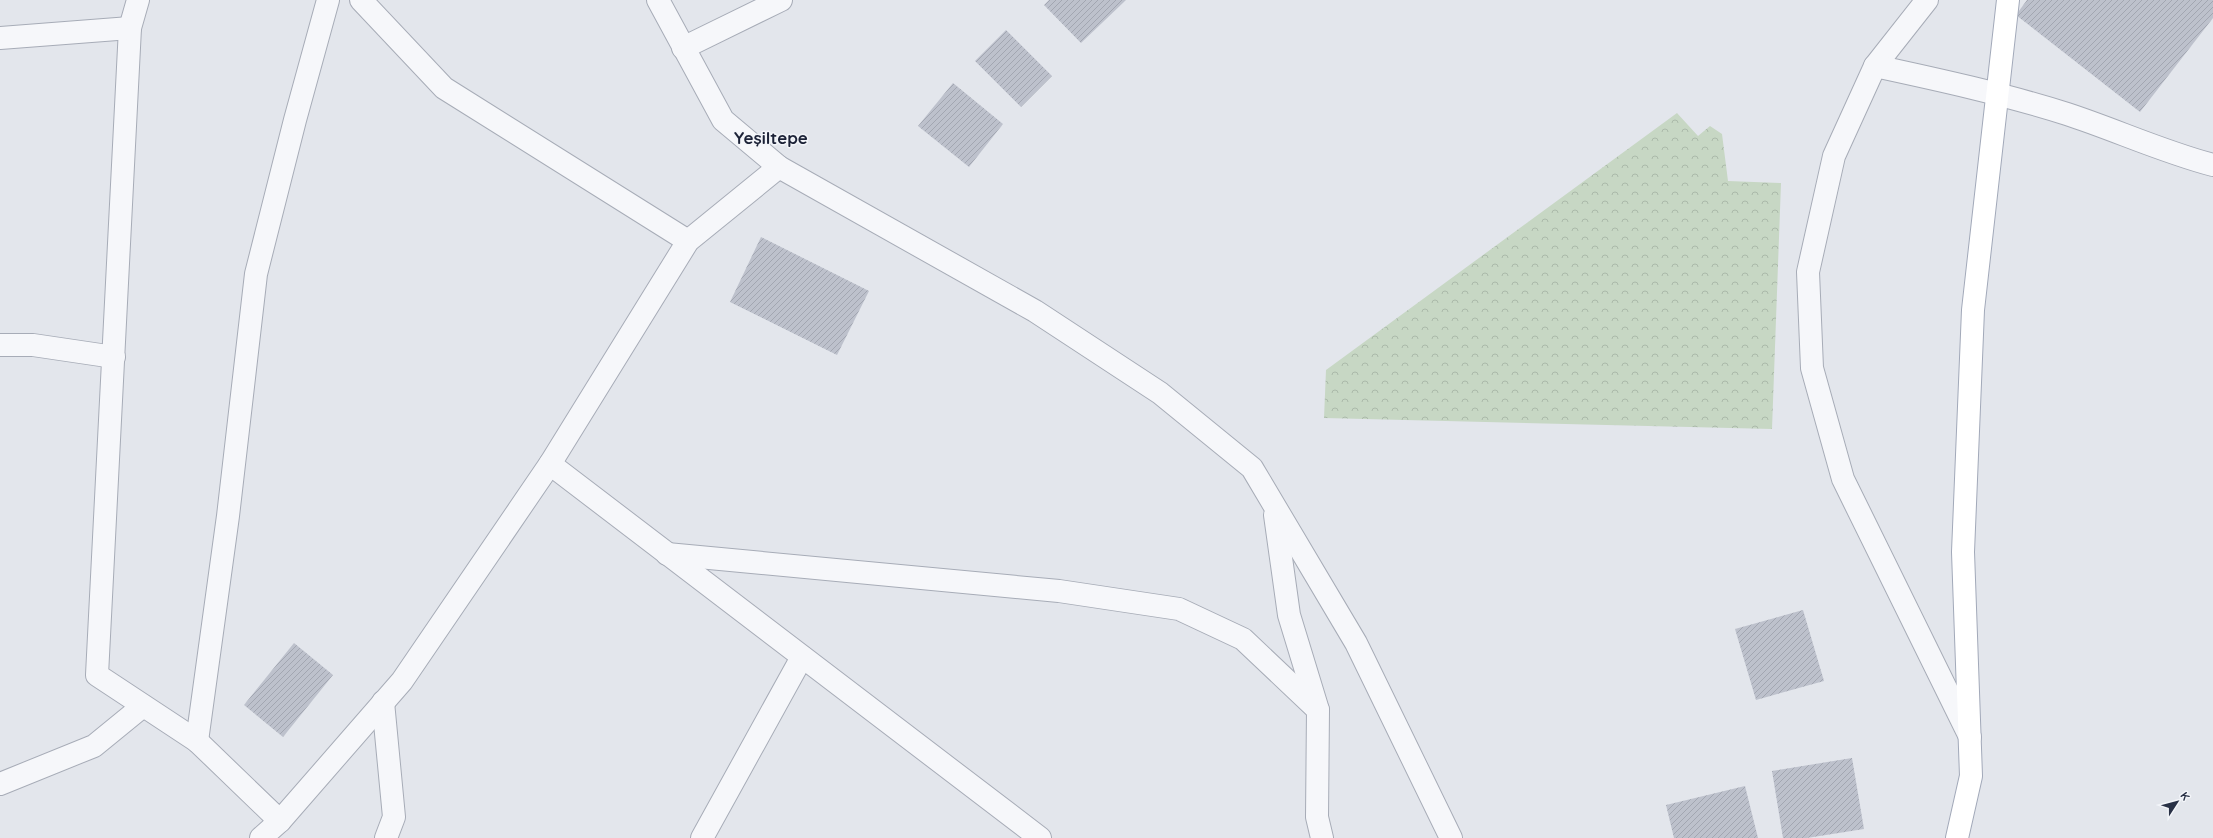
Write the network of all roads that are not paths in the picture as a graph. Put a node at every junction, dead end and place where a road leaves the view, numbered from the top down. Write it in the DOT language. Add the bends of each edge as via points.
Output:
graph roads {
  1 [pos="138,0"];
  2 [pos="328,0"];
  3 [pos="361,0"];
  4 [pos="658,0"];
  5 [pos="781,0"];
  6 [pos="1927,0"];
  7 [pos="2008,0"];
  8 [pos="130,28"];
  9 [pos="0,38"];
  10 [pos="683,48"];
  11 [pos="1876,66"];
  12 [pos="1998,93"];
  13 [pos="2213,165"];
  14 [pos="779,167"];
  15 [pos="688,241"];
  16 [pos="0,345"];
  17 [pos="114,357"];
  18 [pos="550,464"];
  19 [pos="1273,504"];
  20 [pos="667,554"];
  21 [pos="802,657"];
  22 [pos="383,702"];
  23 [pos="143,706"];
  24 [pos="1318,710"];
  25 [pos="1970,736"];
  26 [pos="197,741"];
  27 [pos="0,784"];
  28 [pos="280,822"];
  29 [pos="1026,834"];
  30 [pos="261,838"];
  31 [pos="386,838"];
  32 [pos="702,838"];
  33 [pos="1322,838"];
  34 [pos="1451,838"];
  35 [pos="1957,838"];
  1 -- 8 [label="street"];
  2 -- 26 [label="street" via="256,274 228,516"];
  3 -- 15 [label="street" via="444,88"];
  4 -- 10 [label="street"];
  5 -- 10 [label="street"];
  6 -- 11 [label="street"];
  7 -- 12 [label="main road"];
  8 -- 9 [label="street"];
  8 -- 17 [label="street"];
  10 -- 14 [label="street" via="723,120"];
  11 -- 12 [label="street"];
  11 -- 25 [label="street" via="1834,156 1808,272 1812,368 1843,478"];
  12 -- 13 [label="street" via="2068,114 2184,157"];
  12 -- 25 [label="main road" via="1973,317 1963,552"];
  14 -- 15 [label="street"];
  14 -- 19 [label="street" via="1035,311 1160,393 1252,468"];
  15 -- 18 [label="street"];
  16 -- 17 [label="street" via="34,345"];
  17 -- 23 [label="street" via="97,675"];
  18 -- 20 [label="street"];
  18 -- 22 [label="street" via="402,681"];
  19 -- 24 [label="street" via="1289,615"];
  19 -- 34 [label="street" via="1356,643"];
  20 -- 21 [label="street"];
  20 -- 24 [label="street" via="1058,591 1179,609 1243,639"];
  21 -- 29 [label="street"];
  21 -- 32 [label="street"];
  22 -- 28 [label="street"];
  22 -- 31 [label="street" via="394,817"];
  23 -- 26 [label="street"];
  23 -- 27 [label="street" via="94,746"];
  24 -- 33 [label="street" via="1317,816"];
  25 -- 35 [label="main road" via="1971,776"];
  26 -- 28 [label="street"];
  28 -- 30 [label="street"];
}
